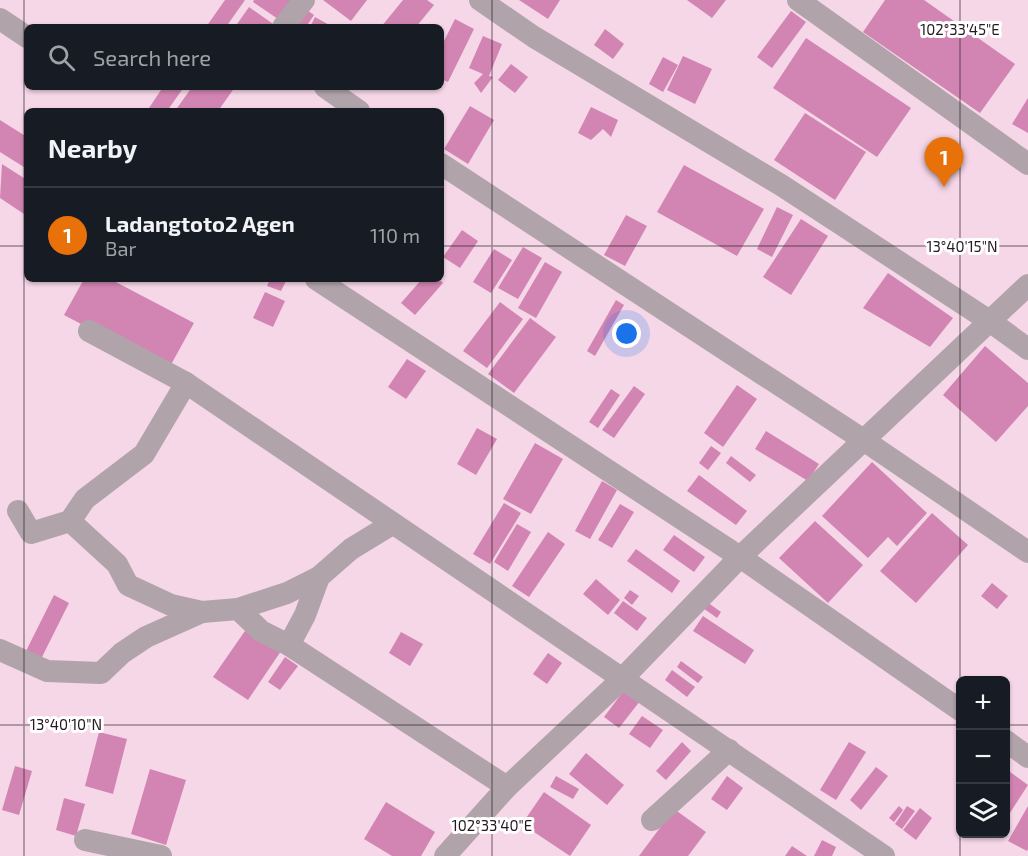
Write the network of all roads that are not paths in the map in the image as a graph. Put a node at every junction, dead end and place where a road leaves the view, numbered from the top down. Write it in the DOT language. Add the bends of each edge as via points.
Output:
graph roads {
  1 [pos="304,0"];
  2 [pos="480,0"];
  3 [pos="798,0"];
  4 [pos="0,19"];
  5 [pos="285,24"];
  6 [pos="24,35"];
  7 [pos="329,90"];
  8 [pos="355,108"];
  9 [pos="1028,164"];
  10 [pos="444,166"];
  11 [pos="321,282"];
  12 [pos="1028,285"];
  13 [pos="991,322"];
  14 [pos="89,331"];
  15 [pos="1028,349"];
  16 [pos="186,383"];
  17 [pos="865,441"];
  18 [pos="18,511"];
  19 [pos="70,521"];
  20 [pos="392,524"];
  21 [pos="1028,552"];
  22 [pos="740,557"];
  23 [pos="320,577"];
  24 [pos="238,609"];
  25 [pos="202,612"];
  26 [pos="289,645"];
  27 [pos="0,650"];
  28 [pos="622,679"];
  29 [pos="956,707"];
  30 [pos="1010,744"];
  31 [pos="729,750"];
  32 [pos="1028,757"];
  33 [pos="507,787"];
  34 [pos="652,820"];
  35 [pos="85,840"];
  36 [pos="161,856"];
  37 [pos="445,856"];
  38 [pos="884,856"];
  1 -- 5 [label="street"];
  2 -- 13 [label="street" via="534,37 782,184"];
  3 -- 9 [label="street"];
  4 -- 6 [label="street"];
  7 -- 8 [label="street"];
  10 -- 17 [label="street"];
  11 -- 22 [label="street"];
  12 -- 13 [label="street"];
  13 -- 15 [label="street"];
  13 -- 17 [label="street"];
  14 -- 16 [label="street"];
  16 -- 19 [label="street" via="144,454 85,499"];
  16 -- 20 [label="street"];
  17 -- 21 [label="street"];
  17 -- 22 [label="street"];
  18 -- 19 [label="street" via="31,533"];
  19 -- 25 [label="street" via="117,564 128,585 171,605"];
  20 -- 23 [label="street" via="351,549"];
  20 -- 28 [label="street"];
  22 -- 28 [label="street"];
  22 -- 29 [label="street"];
  23 -- 24 [label="street"];
  23 -- 26 [label="street"];
  24 -- 25 [label="street"];
  24 -- 26 [label="street" via="261,631"];
  25 -- 27 [label="street" via="146,637 101,673 47,671"];
  26 -- 33 [label="street"];
  28 -- 31 [label="street"];
  28 -- 33 [label="street"];
  30 -- 32 [label="street"];
  31 -- 34 [label="street"];
  31 -- 38 [label="street"];
  33 -- 37 [label="street"];
  35 -- 36 [label="street"];
}
